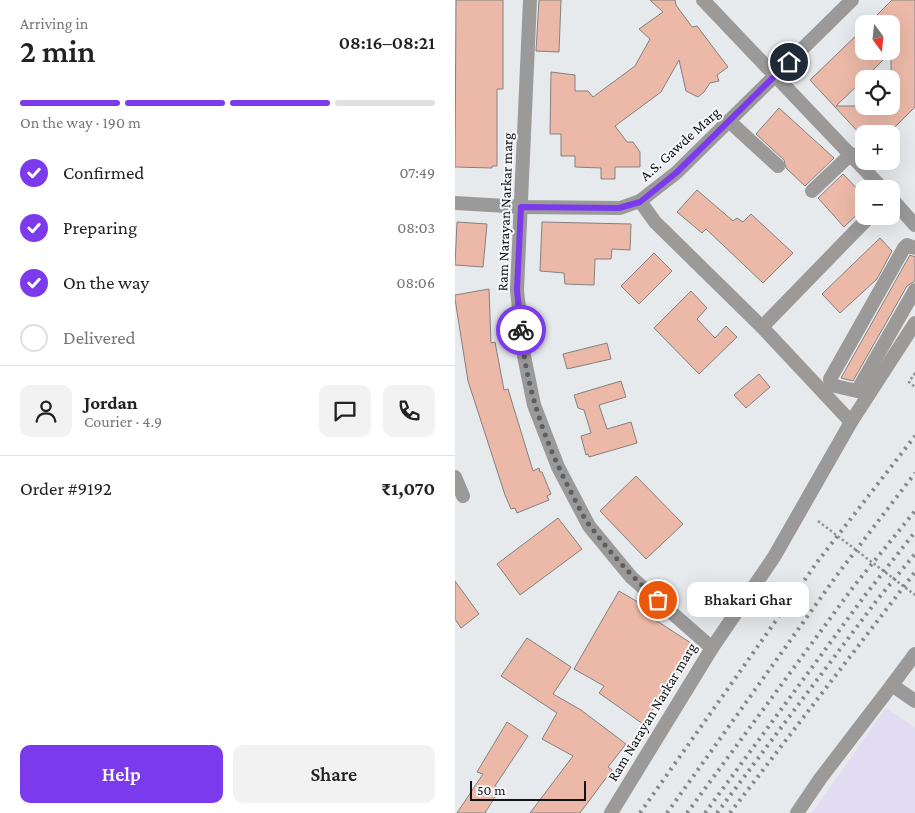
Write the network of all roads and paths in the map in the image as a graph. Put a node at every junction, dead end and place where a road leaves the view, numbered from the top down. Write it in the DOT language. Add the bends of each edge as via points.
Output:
graph roads {
  1 [pos="530,0"];
  2 [pos="703,0"];
  3 [pos="852,0"];
  4 [pos="776,75"];
  5 [pos="729,121"];
  6 [pos="851,154"];
  7 [pos="777,166"];
  8 [pos="875,180"];
  9 [pos="812,191"];
  10 [pos="640,202"];
  11 [pos="455,204"];
  12 [pos="521,207"];
  13 [pos="900,208"];
  14 [pos="915,224"];
  15 [pos="861,225"];
  16 [pos="915,248"];
  17 [pos="915,290"];
  18 [pos="915,323"];
  19 [pos="762,327"];
  20 [pos="915,373"];
  21 [pos="915,387"];
  22 [pos="851,422"];
  23 [pos="455,477"];
  24 [pos="463,496"];
  25 [pos="818,521"];
  26 [pos="915,595"];
  27 [pos="712,648"];
  28 [pos="915,654"];
  29 [pos="892,685"];
  30 [pos="915,701"];
  31 [pos="611,813"];
  32 [pos="797,813"];
  1 -- 12 [label="street, Ram Narayan Narkar marg"];
  2 -- 4 [label="street"];
  3 -- 4 [label="street, A.S. Gawde Marg"];
  4 -- 5 [label="street, A.S. Gawde Marg"];
  4 -- 6 [label="street"];
  5 -- 7 [label="street"];
  5 -- 10 [label="street, A.S. Gawde Marg" via="676,173"];
  6 -- 8 [label="street"];
  6 -- 9 [label="street"];
  10 -- 12 [label="street, A.S. Gawde Marg" via="619,208"];
  10 -- 19 [label="street" via="655,222"];
  11 -- 12 [label="street, A.S. Gawde Marg"];
  12 -- 27 [label="street, Ram Narayan Narkar marg" via="517,290 523,356 534,405 558,467 589,526 631,577"];
  13 -- 14 [label="street"];
  15 -- 19 [label="street"];
  16 -- 17 [label="street" via="907,245 904,248 830,378 831,385 857,391"];
  18 -- 22 [label="street"];
  19 -- 22 [label="street"];
  20 -- 21 [label="path" via="909,382"];
  22 -- 27 [label="street" via="773,556"];
  23 -- 24 [label="street"];
  25 -- 26 [label="path"];
  27 -- 31 [label="street, Ram Narayan Narkar marg"];
  28 -- 29 [label="street"];
  29 -- 30 [label="street"];
  29 -- 32 [label="street"];
}
